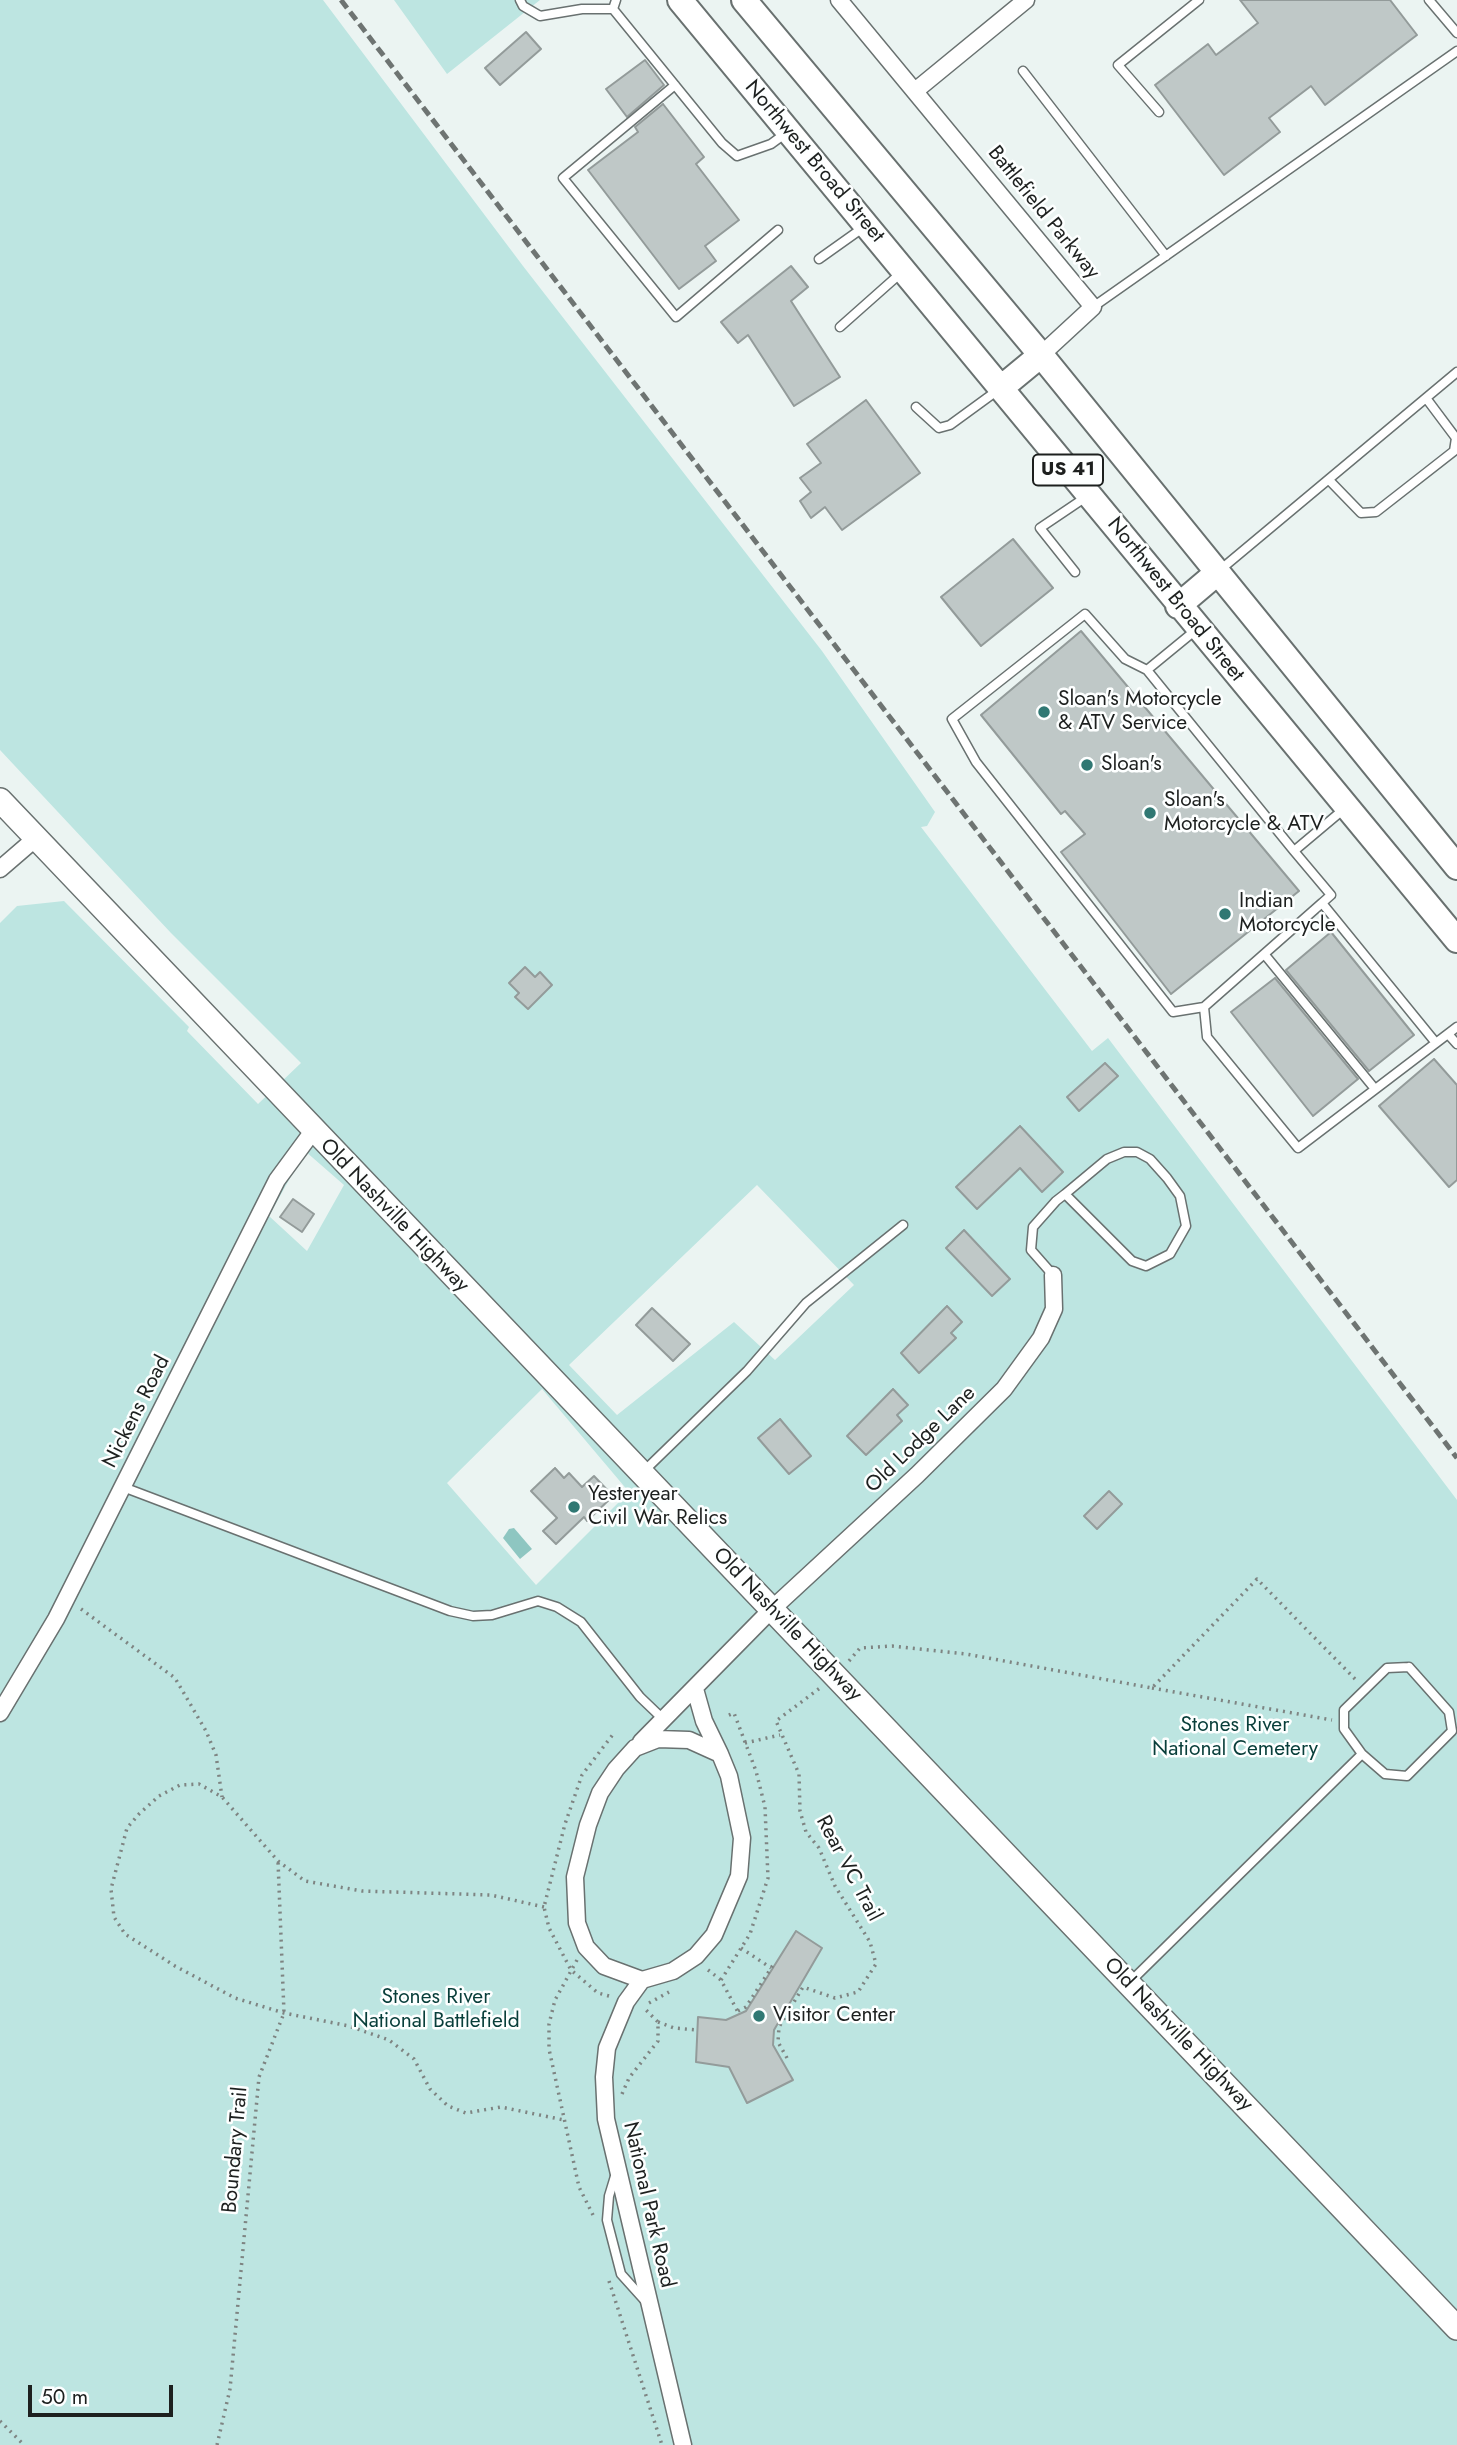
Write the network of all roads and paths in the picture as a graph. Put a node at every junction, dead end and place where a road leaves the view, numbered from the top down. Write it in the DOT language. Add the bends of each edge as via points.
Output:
graph roads {
  1 [pos="520,0"];
  2 [pos="616,0"];
  3 [pos="680,0"];
  4 [pos="744,0"];
  5 [pos="839,0"];
  6 [pos="1026,0"];
  7 [pos="1199,0"];
  8 [pos="1429,0"];
  9 [pos="613,9"];
  10 [pos="1457,33"];
  11 [pos="1457,51"];
  12 [pos="1023,71"];
  13 [pos="675,85"];
  14 [pos="915,91"];
  15 [pos="1159,112"];
  16 [pos="789,131"];
  17 [pos="867,225"];
  18 [pos="778,230"];
  19 [pos="1166,256"];
  20 [pos="819,259"];
  21 [pos="904,270"];
  22 [pos="1093,307"];
  23 [pos="841,327"];
  24 [pos="1041,355"];
  25 [pos="1454,375"];
  26 [pos="1457,386"];
  27 [pos="1001,388"];
  28 [pos="1426,398"];
  29 [pos="916,407"];
  30 [pos="1329,480"];
  31 [pos="1088,495"];
  32 [pos="1075,572"];
  33 [pos="1217,573"];
  34 [pos="1178,606"];
  35 [pos="1197,629"];
  36 [pos="1147,670"];
  37 [pos="0,800"];
  38 [pos="1347,807"];
  39 [pos="36,838"];
  40 [pos="1294,851"];
  41 [pos="1457,867"];
  42 [pos="0,869"];
  43 [pos="1322,903"];
  44 [pos="1457,940"];
  45 [pos="1265,955"];
  46 [pos="1204,1007"];
  47 [pos="1457,1027"];
  48 [pos="1448,1034"];
  49 [pos="1436,1043"];
  50 [pos="1457,1044"];
  51 [pos="1375,1089"];
  52 [pos="313,1131"];
  53 [pos="1065,1194"];
  54 [pos="903,1225"];
  55 [pos="1053,1275"];
  56 [pos="642,1473"];
  57 [pos="123,1487"];
  58 [pos="66,1600"];
  59 [pos="772,1609"];
  60 [pos="834,1675"];
  61 [pos="1152,1688"];
  62 [pos="695,1689"];
  63 [pos="1365,1689"];
  64 [pos="0,1713"];
  65 [pos="664,1720"];
  66 [pos="1344,1721"];
  67 [pos="780,1735"];
  68 [pos="745,1743"];
  69 [pos="635,1748"];
  70 [pos="720,1754"];
  71 [pos="1362,1754"];
  72 [pos="222,1797"];
  73 [pos="278,1860"];
  74 [pos="544,1907"];
  75 [pos="586,1947"];
  76 [pos="741,1948"];
  77 [pos="775,1962"];
  78 [pos="703,1966"];
  79 [pos="771,1968"];
  80 [pos="642,1980"];
  81 [pos="1128,1983"];
  82 [pos="284,2014"];
  83 [pos="658,2022"];
  84 [pos="697,2030"];
  85 [pos="787,2059"];
  86 [pos="564,2120"];
  87 [pos="595,2222"];
  88 [pos="606,2268"];
  89 [pos="1457,2328"];
  90 [pos="0,2421"];
  91 [pos="23,2445"];
  92 [pos="217,2445"];
  93 [pos="662,2445"];
  94 [pos="683,2445"];
  1 -- 9 [label="lane" via="540,16"];
  2 -- 9 [label="lane"];
  3 -- 16 [label="main road, Northwest Broad Street / US 41"];
  4 -- 24 [label="main road, US 41"];
  5 -- 14 [label="street, Battlefield Parkway"];
  6 -- 14 [label="street"];
  7 -- 15 [label="lane" via="1118,65"];
  8 -- 10 [label="lane"];
  9 -- 13 [label="lane"];
  11 -- 19 [label="lane"];
  12 -- 19 [label="lane"];
  13 -- 16 [label="lane" via="737,156 771,144"];
  13 -- 18 [label="lane" via="563,178 676,317"];
  14 -- 22 [label="street, Battlefield Parkway"];
  16 -- 17 [label="main road, Northwest Broad Street / US 41"];
  17 -- 20 [label="lane"];
  17 -- 21 [label="main road, Northwest Broad Street / US 41"];
  19 -- 22 [label="lane"];
  21 -- 23 [label="lane"];
  21 -- 27 [label="main road, Northwest Broad Street / US 41"];
  22 -- 24 [label="street, Battlefield Parkway"];
  24 -- 27 [label="main road"];
  24 -- 33 [label="main road, US 41"];
  25 -- 26 [label="lane"];
  25 -- 28 [label="lane"];
  27 -- 29 [label="lane" via="939,428"];
  27 -- 31 [label="main road, Northwest Broad Street / US 41"];
  28 -- 30 [label="lane"];
  28 -- 30 [label="lane" via="1456,438 1454,451 1376,512 1361,513"];
  30 -- 33 [label="lane"];
  31 -- 32 [label="lane" via="1040,528"];
  31 -- 34 [label="main road, Northwest Broad Street / US 41"];
  33 -- 34 [label="main road"];
  33 -- 41 [label="main road, US 41"];
  34 -- 35 [label="main road, Northwest Broad Street / US 41"];
  35 -- 36 [label="lane"];
  35 -- 38 [label="main road, Northwest Broad Street / US 41"];
  36 -- 40 [label="lane"];
  36 -- 46 [label="lane" via="1125,659 1085,614 951,719 976,762 1173,1012"];
  37 -- 39 [label="main road, Old Nashville Highway"];
  38 -- 40 [label="lane"];
  38 -- 44 [label="main road, Northwest Broad Street / US 41"];
  39 -- 42 [label="street"];
  39 -- 52 [label="main road, Old Nashville Highway"];
  40 -- 43 [label="lane" via="1331,895"];
  43 -- 45 [label="lane"];
  43 -- 49 [label="lane"];
  45 -- 46 [label="lane"];
  45 -- 51 [label="lane"];
  46 -- 51 [label="lane" via="1208,1037 1298,1148"];
  47 -- 48 [label="lane"];
  48 -- 49 [label="lane"];
  48 -- 50 [label="lane"];
  49 -- 51 [label="lane"];
  52 -- 56 [label="main road, Old Nashville Highway"];
  52 -- 57 [label="street, Nickens Road" via="277,1180"];
  53 -- 53 [label="lane" via="1107,1159 1137,1152 1150,1159 1180,1196 1186,1226 1170,1254 1146,1266 1132,1261"];
  53 -- 55 [label="lane" via="1032,1227 1031,1250"];
  54 -- 56 [label="lane" via="806,1303 747,1371"];
  55 -- 59 [label="street, Old Lodge Lane" via="1054,1310 1041,1338 1004,1389"];
  56 -- 59 [label="main road, Old Nashville Highway"];
  57 -- 58 [label="street, Nickens Road"];
  57 -- 65 [label="lane" via="450,1611 492,1615 538,1601 557,1607 580,1622"];
  58 -- 64 [label="street, Nickens Road"];
  58 -- 72 [label="path" via="175,1678 216,1755"];
  59 -- 60 [label="main road, Old Nashville Highway"];
  59 -- 62 [label="street"];
  60 -- 61 [label="path" via="860,1648 892,1646 966,1654"];
  60 -- 67 [label="path" via="784,1712 776,1721"];
  60 -- 81 [label="main road, Old Nashville Highway"];
  61 -- 63 [label="path" via="1256,1579"];
  61 -- 66 [label="path"];
  62 -- 65 [label="street"];
  62 -- 70 [label="street"];
  63 -- 66 [label="lane" via="1344,1710"];
  63 -- 71 [label="lane" via="1387,1668 1409,1667 1449,1712 1452,1731 1408,1776 1385,1774"];
  65 -- 69 [label="street"];
  66 -- 71 [label="lane" via="1344,1729"];
  67 -- 68 [label="path"];
  67 -- 85 [label="path, Rear VC Trail" via="799,1774 806,1832 870,1942 876,1964 858,1992 835,1998 803,1987 779,2027 778,2042"];
  69 -- 70 [label="street" via="658,1739 689,1740"];
  69 -- 75 [label="street" via="600,1794 575,1877 577,1923"];
  70 -- 80 [label="street" via="737,1805 742,1839 732,1898 714,1935 696,1956 673,1971"];
  71 -- 81 [label="lane"];
  72 -- 73 [label="path"];
  72 -- 82 [label="path" via="199,1784 180,1785 139,1814 127,1828 120,1848 111,1889 114,1917 125,1934 174,1966 235,1998"];
  73 -- 74 [label="path" via="305,1881 362,1891 491,1895"];
  73 -- 82 [label="path, Boundary Trail"];
  75 -- 80 [label="street" via="604,1966"];
  75 -- 86 [label="path" via="564,1981 549,2024 552,2073"];
  76 -- 79 [label="path"];
  77 -- 79 [label="path"];
  78 -- 79 [label="path" via="721,1980 738,2012"];
  80 -- 94 [label="street, National Park Road" via="626,2001 607,2048 604,2097"];
  81 -- 89 [label="main road, Old Nashville Highway"];
  82 -- 86 [label="path" via="349,2026 389,2040 414,2059 430,2089 448,2106 467,2113 501,2107"];
  82 -- 92 [label="path, Boundary Trail" via="259,2077 230,2389"];
  83 -- 84 [label="path"];
  86 -- 87 [label="path" via="579,2187"];
  88 -- 93 [label="path"];
  90 -- 91 [label="path"];
}
